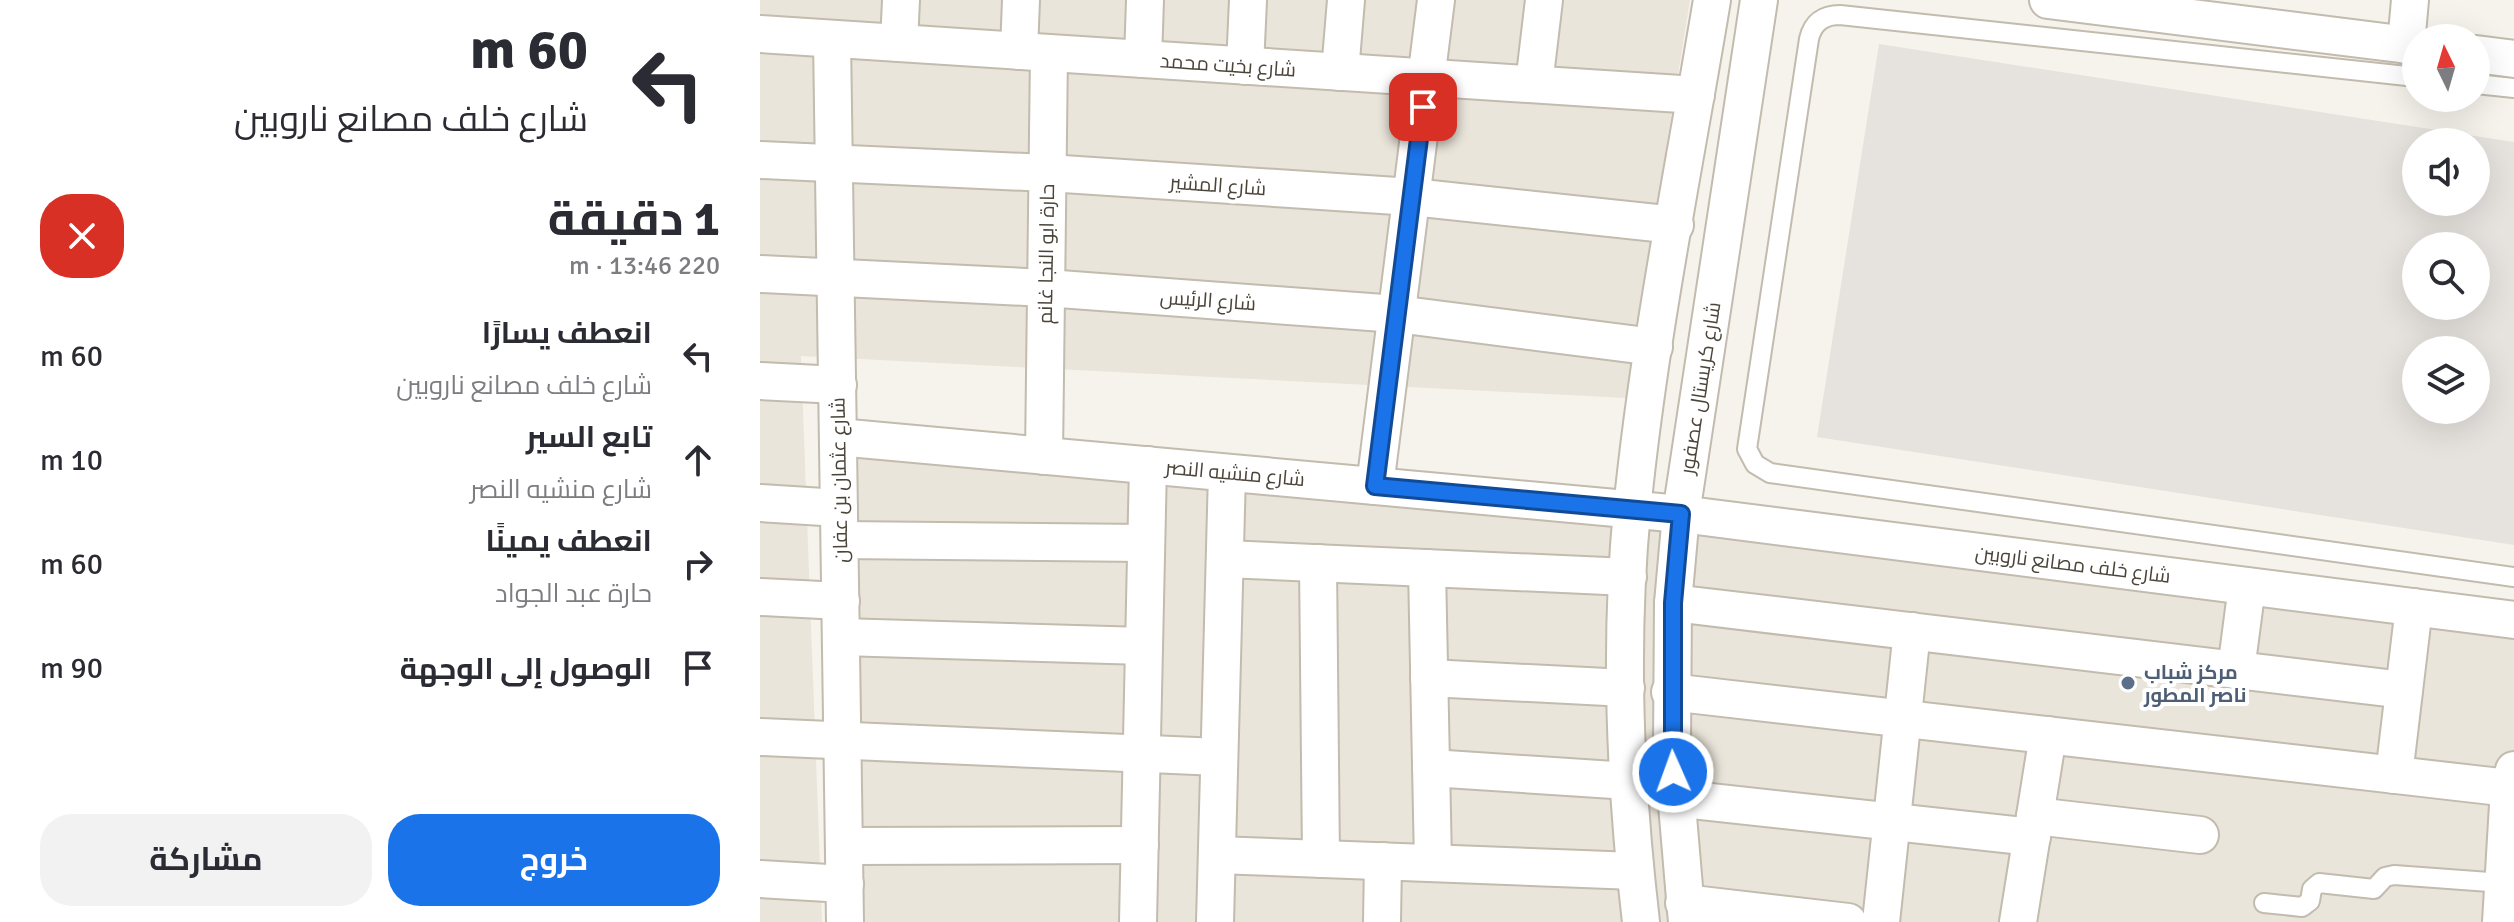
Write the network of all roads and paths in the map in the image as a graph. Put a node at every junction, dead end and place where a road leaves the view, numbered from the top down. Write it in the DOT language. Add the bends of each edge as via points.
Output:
graph roads {
  1 [pos="901,0"];
  2 [pos="1021,0"];
  3 [pos="1145,0"];
  4 [pos="1248,0"];
  5 [pos="1346,0"];
  6 [pos="1436,0"];
  7 [pos="1544,0"];
  8 [pos="1712,0"];
  9 [pos="1759,0"];
  10 [pos="2048,0"];
  11 [pos="2410,0"];
  12 [pos="2154,7"];
  13 [pos="2281,15"];
  14 [pos="2411,24"];
  15 [pos="760,34"];
  16 [pos="832,39"];
  17 [pos="899,43"];
  18 [pos="1034,52"];
  19 [pos="2402,53"];
  20 [pos="2402,55"];
  21 [pos="2490,56"];
  22 [pos="1143,59"];
  23 [pos="2514,59"];
  24 [pos="1245,66"];
  25 [pos="1340,72"];
  26 [pos="1427,77"];
  27 [pos="1534,84"];
  28 [pos="2490,85"];
  29 [pos="2514,88"];
  30 [pos="1696,95"];
  31 [pos="760,160"];
  32 [pos="834,165"];
  33 [pos="1048,173"];
  34 [pos="1412,197"];
  35 [pos="1675,225"];
  36 [pos="760,274"];
  37 [pos="836,277"];
  38 [pos="1046,288"];
  39 [pos="1397,314"];
  40 [pos="1654,347"];
  41 [pos="760,381"];
  42 [pos="838,385"];
  43 [pos="838,437"];
  44 [pos="1044,456"];
  45 [pos="1148,465"];
  46 [pos="1227,473"];
  47 [pos="1375,486"];
  48 [pos="760,503"];
  49 [pos="1632,510"];
  50 [pos="1681,514"];
  51 [pos="840,524"];
  52 [pos="1146,543"];
  53 [pos="1225,559"];
  54 [pos="1318,563"];
  55 [pos="1427,568"];
  56 [pos="1628,577"];
  57 [pos="2514,577"];
  58 [pos="2247,586"];
  59 [pos="760,597"];
  60 [pos="841,601"];
  61 [pos="1673,603"];
  62 [pos="2414,607"];
  63 [pos="2514,620"];
  64 [pos="1912,631"];
  65 [pos="841,637"];
  66 [pos="1144,646"];
  67 [pos="2236,670"];
  68 [pos="1429,678"];
  69 [pos="1626,688"];
  70 [pos="2404,690"];
  71 [pos="1670,692"];
  72 [pos="1903,719"];
  73 [pos="2048,735"];
  74 [pos="760,737"];
  75 [pos="843,741"];
  76 [pos="1142,754"];
  77 [pos="1219,757"];
  78 [pos="1431,768"];
  79 [pos="2394,775"];
  80 [pos="2512,779"];
  81 [pos="1629,781"];
  82 [pos="1674,798"];
  83 [pos="1892,822"];
  84 [pos="2034,827"];
  85 [pos="2200,835"];
  86 [pos="1140,845"];
  87 [pos="844,846"];
  88 [pos="1217,855"];
  89 [pos="1321,859"];
  90 [pos="1383,861"];
  91 [pos="1433,863"];
  92 [pos="1635,871"];
  93 [pos="760,879"];
  94 [pos="2503,883"];
  95 [pos="845,884"];
  96 [pos="2264,903"];
  97 [pos="1686,912"];
  98 [pos="845,922"];
  99 [pos="1138,922"];
  100 [pos="1215,922"];
  101 [pos="1382,922"];
  102 [pos="1641,922"];
  103 [pos="1848,922"];
  104 [pos="1881,922"];
  105 [pos="2018,922"];
  106 [pos="2501,922"];
  1 -- 17 [label="street"];
  2 -- 18 [label="street, حارة ابو النجا غانم"];
  3 -- 22 [label="street"];
  4 -- 24 [label="street"];
  5 -- 25 [label="street"];
  6 -- 26 [label="street"];
  7 -- 27 [label="street"];
  8 -- 30 [label="street"];
  9 -- 50 [label="street, شارع كريستال عصفور"];
  10 -- 12 [label="street"];
  11 -- 14 [label="street"];
  12 -- 13 [label="street"];
  13 -- 19 [label="street"];
  15 -- 16 [label="street, شارع بخيت محمد"];
  16 -- 17 [label="street, شارع بخيت محمد"];
  16 -- 32 [label="street, شارع عثمان بن عفان"];
  17 -- 18 [label="street, شارع بخيت محمد"];
  18 -- 22 [label="street, شارع بخيت محمد"];
  18 -- 33 [label="street, حارة ابو النجا غانم"];
  20 -- 57 [label="lane" via="1840,15 1823,18 1809,39 1747,449 1755,464 1770,473"];
  21 -- 23 [label="street"];
  22 -- 24 [label="street, شارع بخيت محمد"];
  24 -- 25 [label="street, شارع بخيت محمد"];
  25 -- 26 [label="street, شارع بخيت محمد"];
  26 -- 27 [label="street, شارع بخيت محمد"];
  26 -- 34 [label="street"];
  27 -- 30 [label="street, شارع بخيت محمد"];
  28 -- 29 [label="lane"];
  30 -- 35 [label="street"];
  31 -- 32 [label="street, شارع المشير"];
  32 -- 33 [label="street, شارع المشير"];
  32 -- 37 [label="street, شارع عثمان بن عفان"];
  33 -- 34 [label="street, شارع المشير"];
  33 -- 38 [label="street, حارة ابو النجا غانم"];
  34 -- 35 [label="street, شارع المشير"];
  34 -- 39 [label="street"];
  35 -- 40 [label="street"];
  36 -- 37 [label="street, شارع الرئيس"];
  37 -- 38 [label="street, شارع الرئيس"];
  37 -- 42 [label="street, شارع عثمان بن عفان"];
  38 -- 39 [label="street, شارع الرئيس"];
  38 -- 44 [label="street, حارة ابو النجا غانم"];
  39 -- 40 [label="street, شارع الرئيس"];
  39 -- 47 [label="street"];
  40 -- 49 [label="street"];
  41 -- 42 [label="street"];
  42 -- 43 [label="street, شارع عثمان بن عفان"];
  43 -- 44 [label="street, شارع منشيه النصر"];
  43 -- 51 [label="street, شارع عثمان بن عفان"];
  44 -- 45 [label="street, شارع منشيه النصر"];
  45 -- 46 [label="street, شارع منشيه النصر"];
  45 -- 52 [label="street"];
  46 -- 47 [label="street, شارع منشيه النصر"];
  46 -- 53 [label="street"];
  47 -- 49 [label="street, شارع منشيه النصر"];
  48 -- 51 [label="street"];
  49 -- 50 [label="street, شارع خلف مصانع ناروبين"];
  49 -- 56 [label="street"];
  50 -- 58 [label="street, شارع خلف مصانع ناروبين"];
  50 -- 61 [label="street, شارع كريستال عصفور"];
  51 -- 52 [label="street"];
  51 -- 60 [label="street, شارع عثمان بن عفان"];
  52 -- 66 [label="street"];
  53 -- 54 [label="street"];
  53 -- 77 [label="street"];
  54 -- 55 [label="street"];
  54 -- 89 [label="street"];
  55 -- 56 [label="street"];
  55 -- 68 [label="street"];
  56 -- 69 [label="street"];
  58 -- 62 [label="street, شارع خلف مصانع ناروبين"];
  58 -- 67 [label="street"];
  59 -- 60 [label="street"];
  60 -- 65 [label="street, شارع عثمان بن عفان"];
  61 -- 64 [label="street"];
  61 -- 71 [label="street, شارع كريستال عصفور"];
  62 -- 63 [label="street, شارع خلف مصانع ناروبين"];
  62 -- 70 [label="street"];
  64 -- 67 [label="street"];
  64 -- 72 [label="street"];
  65 -- 66 [label="street"];
  65 -- 75 [label="street, شارع عثمان بن عفان"];
  66 -- 76 [label="street"];
  67 -- 70 [label="street"];
  68 -- 69 [label="street"];
  68 -- 78 [label="street"];
  69 -- 81 [label="street"];
  70 -- 79 [label="street"];
  71 -- 72 [label="street"];
  71 -- 82 [label="street, شارع كريستال عصفور"];
  72 -- 73 [label="street"];
  72 -- 83 [label="street"];
  73 -- 79 [label="street"];
  73 -- 84 [label="street"];
  74 -- 75 [label="street"];
  75 -- 76 [label="street"];
  75 -- 87 [label="street, شارع عثمان بن عفان"];
  76 -- 77 [label="street"];
  76 -- 86 [label="street"];
  77 -- 88 [label="street"];
  78 -- 81 [label="street"];
  78 -- 91 [label="street"];
  79 -- 80 [label="street"];
  80 -- 94 [label="street"];
  81 -- 92 [label="street"];
  82 -- 83 [label="street"];
  82 -- 97 [label="street, شارع كريستال عصفور"];
  83 -- 84 [label="street"];
  83 -- 104 [label="street"];
  84 -- 85 [label="street"];
  84 -- 105 [label="street"];
  86 -- 87 [label="street"];
  86 -- 99 [label="street"];
  87 -- 95 [label="street, شارع عثمان بن عفان"];
  88 -- 89 [label="street"];
  88 -- 100 [label="street"];
  89 -- 90 [label="street"];
  90 -- 91 [label="street"];
  90 -- 101 [label="street"];
  91 -- 92 [label="street"];
  92 -- 102 [label="street"];
  93 -- 95 [label="street"];
  94 -- 96 [label="lane" via="2391,875 2374,889 2316,884 2302,907"];
  94 -- 106 [label="street"];
  95 -- 98 [label="street, شارع عثمان بن عفان"];
  97 -- 103 [label="street"];
}
